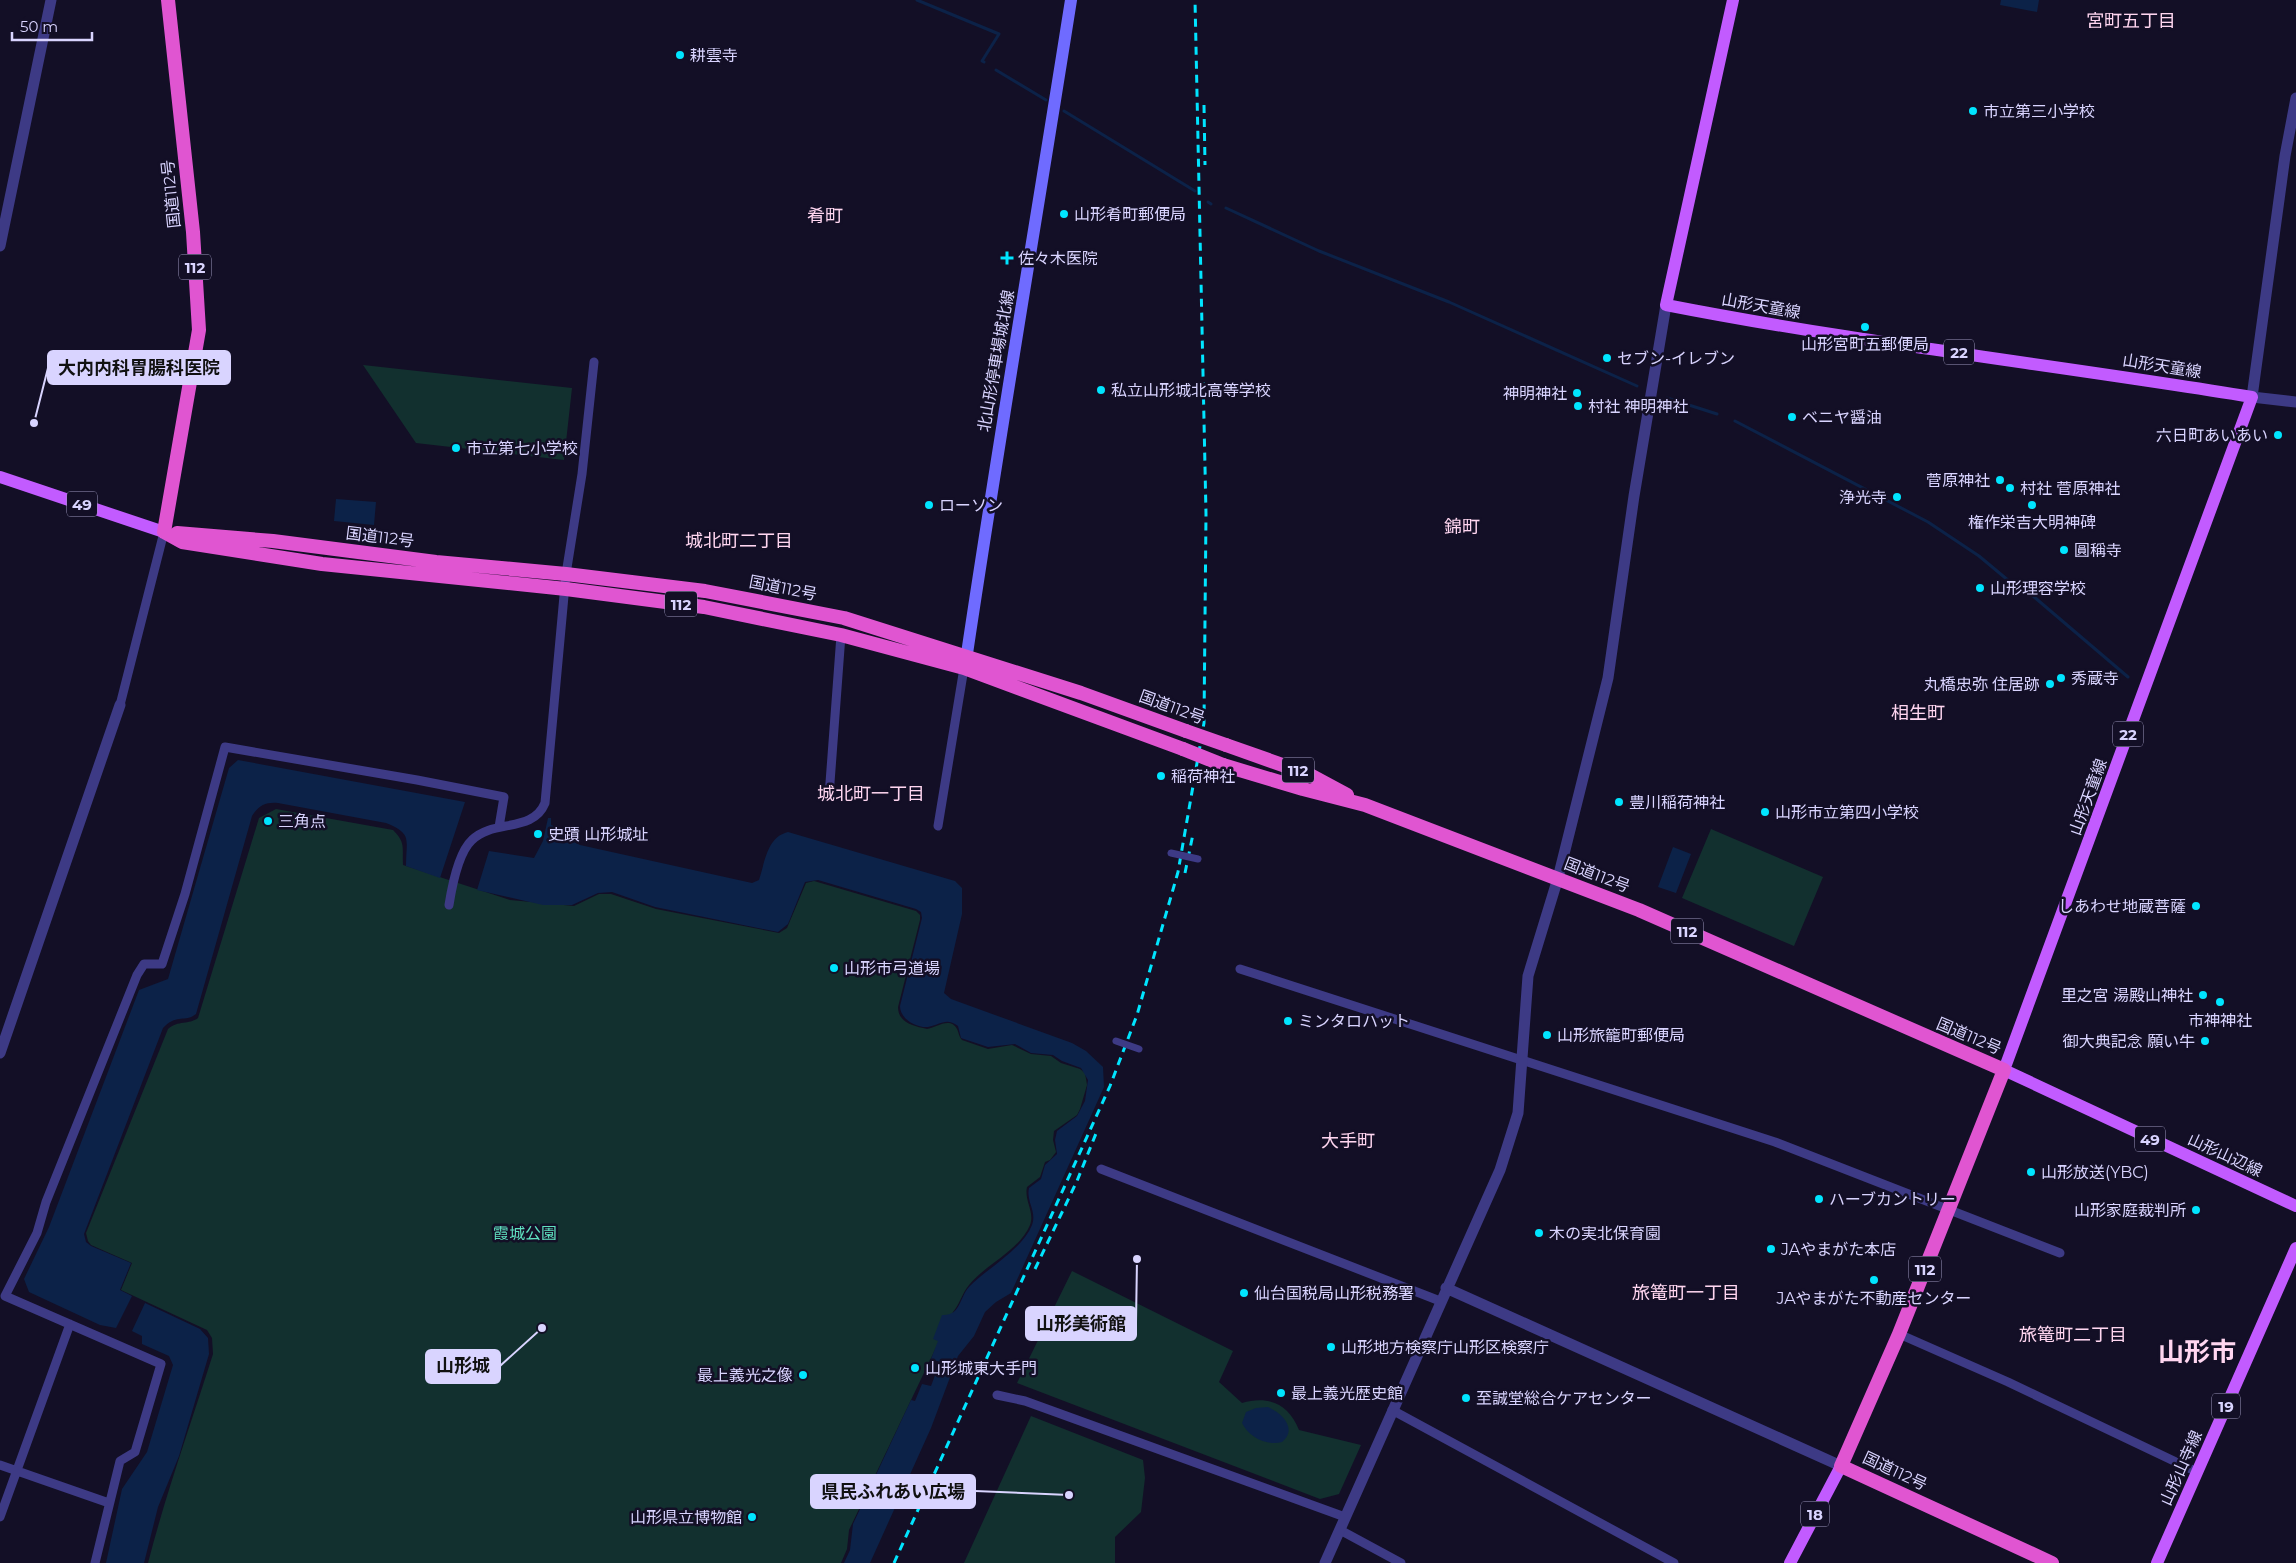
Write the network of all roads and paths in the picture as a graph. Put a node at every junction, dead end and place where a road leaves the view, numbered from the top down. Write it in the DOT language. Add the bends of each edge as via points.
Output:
graph roads {
  1 [pos="51,0"];
  2 [pos="168,0"];
  3 [pos="1071,0"];
  4 [pos="1733,0"];
  5 [pos="2296,98"];
  6 [pos="0,246"];
  7 [pos="1666,305"];
  8 [pos="594,362"];
  9 [pos="2252,397"];
  10 [pos="2296,402"];
  11 [pos="0,477"];
  12 [pos="164,532"];
  13 [pos="566,574"];
  14 [pos="566,589"];
  15 [pos="841,635"];
  16 [pos="965,662"];
  17 [pos="120,705"];
  18 [pos="829,796"];
  19 [pos="1366,805"];
  20 [pos="938,826"];
  21 [pos="499,828"];
  22 [pos="1171,853"];
  23 [pos="1198,859"];
  24 [pos="1558,878"];
  25 [pos="449,905"];
  26 [pos="1240,969"];
  27 [pos="1116,1041"];
  28 [pos="1139,1049"];
  29 [pos="0,1053"];
  30 [pos="1522,1059"];
  31 [pos="2004,1070"];
  32 [pos="1101,1168"];
  33 [pos="2296,1206"];
  34 [pos="1949,1210"];
  35 [pos="2296,1248"];
  36 [pos="2060,1253"];
  37 [pos="1446,1288"];
  38 [pos="1440,1301"];
  39 [pos="70,1324"];
  40 [pos="1899,1334"];
  41 [pos="997,1395"];
  42 [pos="1392,1410"];
  43 [pos="0,1465"];
  44 [pos="1841,1466"];
  45 [pos="16,1471"];
  46 [pos="2197,1472"];
  47 [pos="109,1502"];
  48 [pos="0,1517"];
  49 [pos="1345,1517"];
  50 [pos="1340,1530"];
  51 [pos="95,1563"];
  52 [pos="1325,1563"];
  53 [pos="1401,1563"];
  54 [pos="1674,1563"];
  55 [pos="1790,1563"];
  56 [pos="2052,1563"];
  57 [pos="2157,1563"];
  1 -- 6 [label="street"];
  2 -- 12 [label="highway, 国道112号 / 112" via="193,232 199,330"];
  3 -- 16 [label="main road, 北山形停車場城北線"];
  4 -- 7 [label="main road"];
  5 -- 9 [label="street"];
  7 -- 9 [label="main road, 山形天童線 / 22" via="1759,323"];
  7 -- 24 [label="street" via="1608,678"];
  8 -- 13 [label="street" via="582,474"];
  9 -- 10 [label="street"];
  9 -- 31 [label="main road, 山形天童線 / 22"];
  11 -- 12 [label="main road, 49"];
  12 -- 13 [label="highway, 国道112号 / 112" via="272,540 436,562"];
  12 -- 14 [label="highway, 国道112号 / 112" via="182,542 322,564"];
  12 -- 17 [label="street"];
  13 -- 14 [label="street"];
  13 -- 16 [label="highway, 国道112号 / 112" via="704,591 844,618"];
  14 -- 15 [label="highway, 国道112号 / 112" via="704,607"];
  14 -- 21 [label="street" via="545,803 535,818"];
  15 -- 16 [label="highway, 国道112号 / 112"];
  15 -- 18 [label="street"];
  16 -- 19 [label="highway, 国道112号 / 112, bridge" via="1223,764"];
  16 -- 19 [label="highway, 国道112号 / 112, bridge" via="1081,692 1308,774"];
  16 -- 20 [label="street"];
  17 -- 29 [label="street"];
  19 -- 24 [label="highway, 国道112号 / 112"];
  21 -- 25 [label="street" via="480,834 471,841 454,879"];
  21 -- 39 [label="street" via="504,797 225,747 162,964 144,964 137,975 36,1232 5,1296"];
  22 -- 23 [label="street, bridge"];
  24 -- 30 [label="street" via="1528,976"];
  24 -- 31 [label="highway, 国道112号 / 112" via="1639,910"];
  26 -- 30 [label="street"];
  27 -- 28 [label="street, bridge"];
  30 -- 34 [label="street" via="1775,1142"];
  30 -- 37 [label="street" via="1518,1113 1500,1170"];
  31 -- 33 [label="main road, 山形山辺線 / 49"];
  31 -- 34 [label="highway, 国道112号 / 112"];
  32 -- 38 [label="street"];
  34 -- 36 [label="street"];
  34 -- 40 [label="highway, 国道112号 / 112"];
  35 -- 46 [label="main road, 山形山寺線 / 19"];
  37 -- 38 [label="street"];
  37 -- 44 [label="street"];
  38 -- 42 [label="street"];
  39 -- 45 [label="street"];
  39 -- 47 [label="street" via="161,1364 135,1452 120,1461"];
  40 -- 44 [label="highway, 国道112号 / 112"];
  40 -- 46 [label="street"];
  41 -- 49 [label="street" via="1024,1401"];
  42 -- 49 [label="street"];
  42 -- 54 [label="street"];
  43 -- 45 [label="street"];
  44 -- 55 [label="main road, 18"];
  44 -- 56 [label="highway, 国道112号"];
  45 -- 47 [label="street"];
  45 -- 48 [label="street"];
  46 -- 57 [label="main road, 山形山寺線 / 19"];
  47 -- 51 [label="street"];
  49 -- 50 [label="street"];
  50 -- 52 [label="street"];
  50 -- 53 [label="street"];
}
